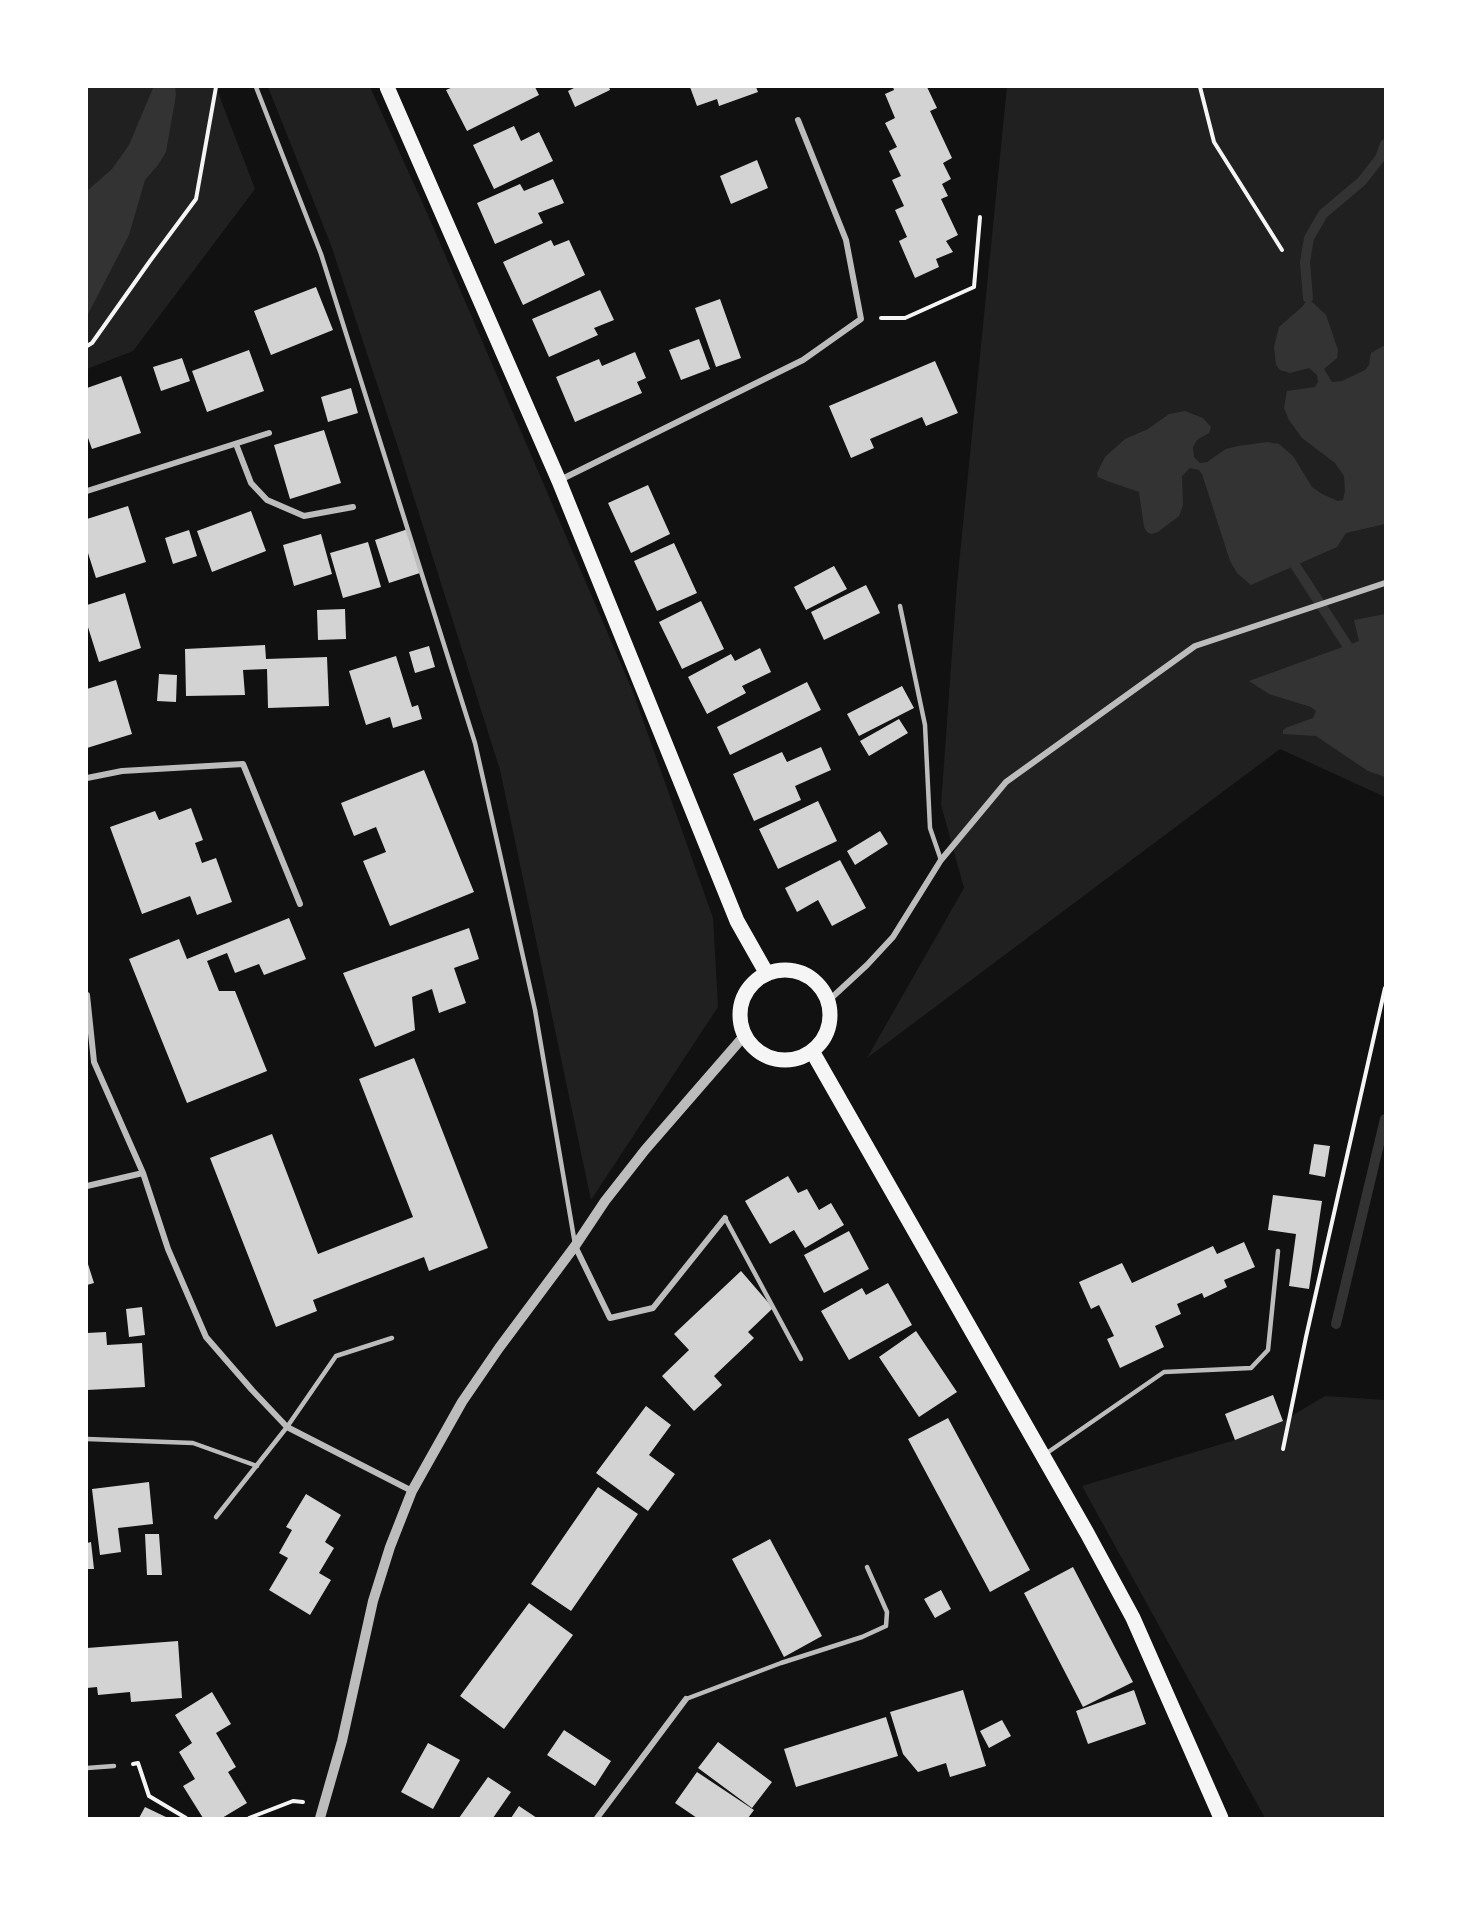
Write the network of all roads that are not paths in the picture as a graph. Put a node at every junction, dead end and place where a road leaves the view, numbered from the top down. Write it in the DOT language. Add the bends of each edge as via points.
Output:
graph roads {
  1 [pos="256,87"];
  2 [pos="387,87"];
  3 [pos="798,120"];
  4 [pos="268,434"];
  5 [pos="236,444"];
  6 [pos="559,481"];
  7 [pos="87,491"];
  8 [pos="353,507"];
  9 [pos="1385,583"];
  10 [pos="900,606"];
  11 [pos="87,778"];
  12 [pos="941,860"];
  13 [pos="300,904"];
  14 [pos="767,974"];
  15 [pos="87,994"];
  16 [pos="827,1002"];
  17 [pos="744,1036"];
  18 [pos="812,1051"];
  19 [pos="142,1173"];
  20 [pos="87,1186"];
  21 [pos="725,1218"];
  22 [pos="575,1246"];
  23 [pos="1278,1251"];
  24 [pos="392,1338"];
  25 [pos="801,1359"];
  26 [pos="287,1427"];
  27 [pos="87,1439"];
  28 [pos="1044,1455"];
  29 [pos="257,1466"];
  30 [pos="412,1491"];
  31 [pos="216,1517"];
  32 [pos="867,1567"];
  33 [pos="686,1699"];
  34 [pos="114,1766"];
  35 [pos="87,1768"];
  36 [pos="320,1818"];
  37 [pos="597,1818"];
  38 [pos="1221,1818"];
  1 -- 22 [label="lane" via="321,254 474,743 535,1010"];
  2 -- 6 [label="main road"];
  3 -- 6 [label="street" via="846,240 861,319 802,360"];
  4 -- 5 [label="street"];
  5 -- 7 [label="street"];
  5 -- 8 [label="street" via="251,483 267,500 304,516"];
  6 -- 14 [label="main road" via="737,921"];
  9 -- 12 [label="street" via="1195,646 1006,782"];
  10 -- 12 [label="lane" via="925,725 930,828"];
  11 -- 13 [label="street" via="122,771 243,764"];
  12 -- 16 [label="street" via="893,937"];
  14 -- 16 [label="main road" via="781,970 810,978"];
  14 -- 17 [label="main road" via="746,993 740,1007"];
  15 -- 19 [label="street" via="94,1062"];
  16 -- 18 [label="main road" via="830,1012 826,1034"];
  17 -- 18 [label="main road" via="762,1055 775,1059 788,1060"];
  17 -- 22 [label="street" via="612,1192"];
  18 -- 28 [label="main road"];
  19 -- 20 [label="street"];
  19 -- 26 [label="street" via="168,1248 206,1337"];
  21 -- 22 [label="street" via="653,1308 610,1317"];
  21 -- 25 [label="lane"];
  22 -- 30 [label="street" via="462,1402"];
  23 -- 28 [label="lane" via="1268,1350 1251,1368 1164,1372"];
  24 -- 26 [label="lane" via="336,1356"];
  26 -- 29 [label="lane"];
  26 -- 30 [label="street"];
  27 -- 29 [label="lane" via="193,1443"];
  28 -- 38 [label="main road" via="1133,1618"];
  29 -- 31 [label="lane"];
  30 -- 36 [label="street" via="373,1600 342,1741"];
  32 -- 33 [label="lane" via="887,1612 886,1626"];
  33 -- 37 [label="street"];
  34 -- 35 [label="lane"];
}
